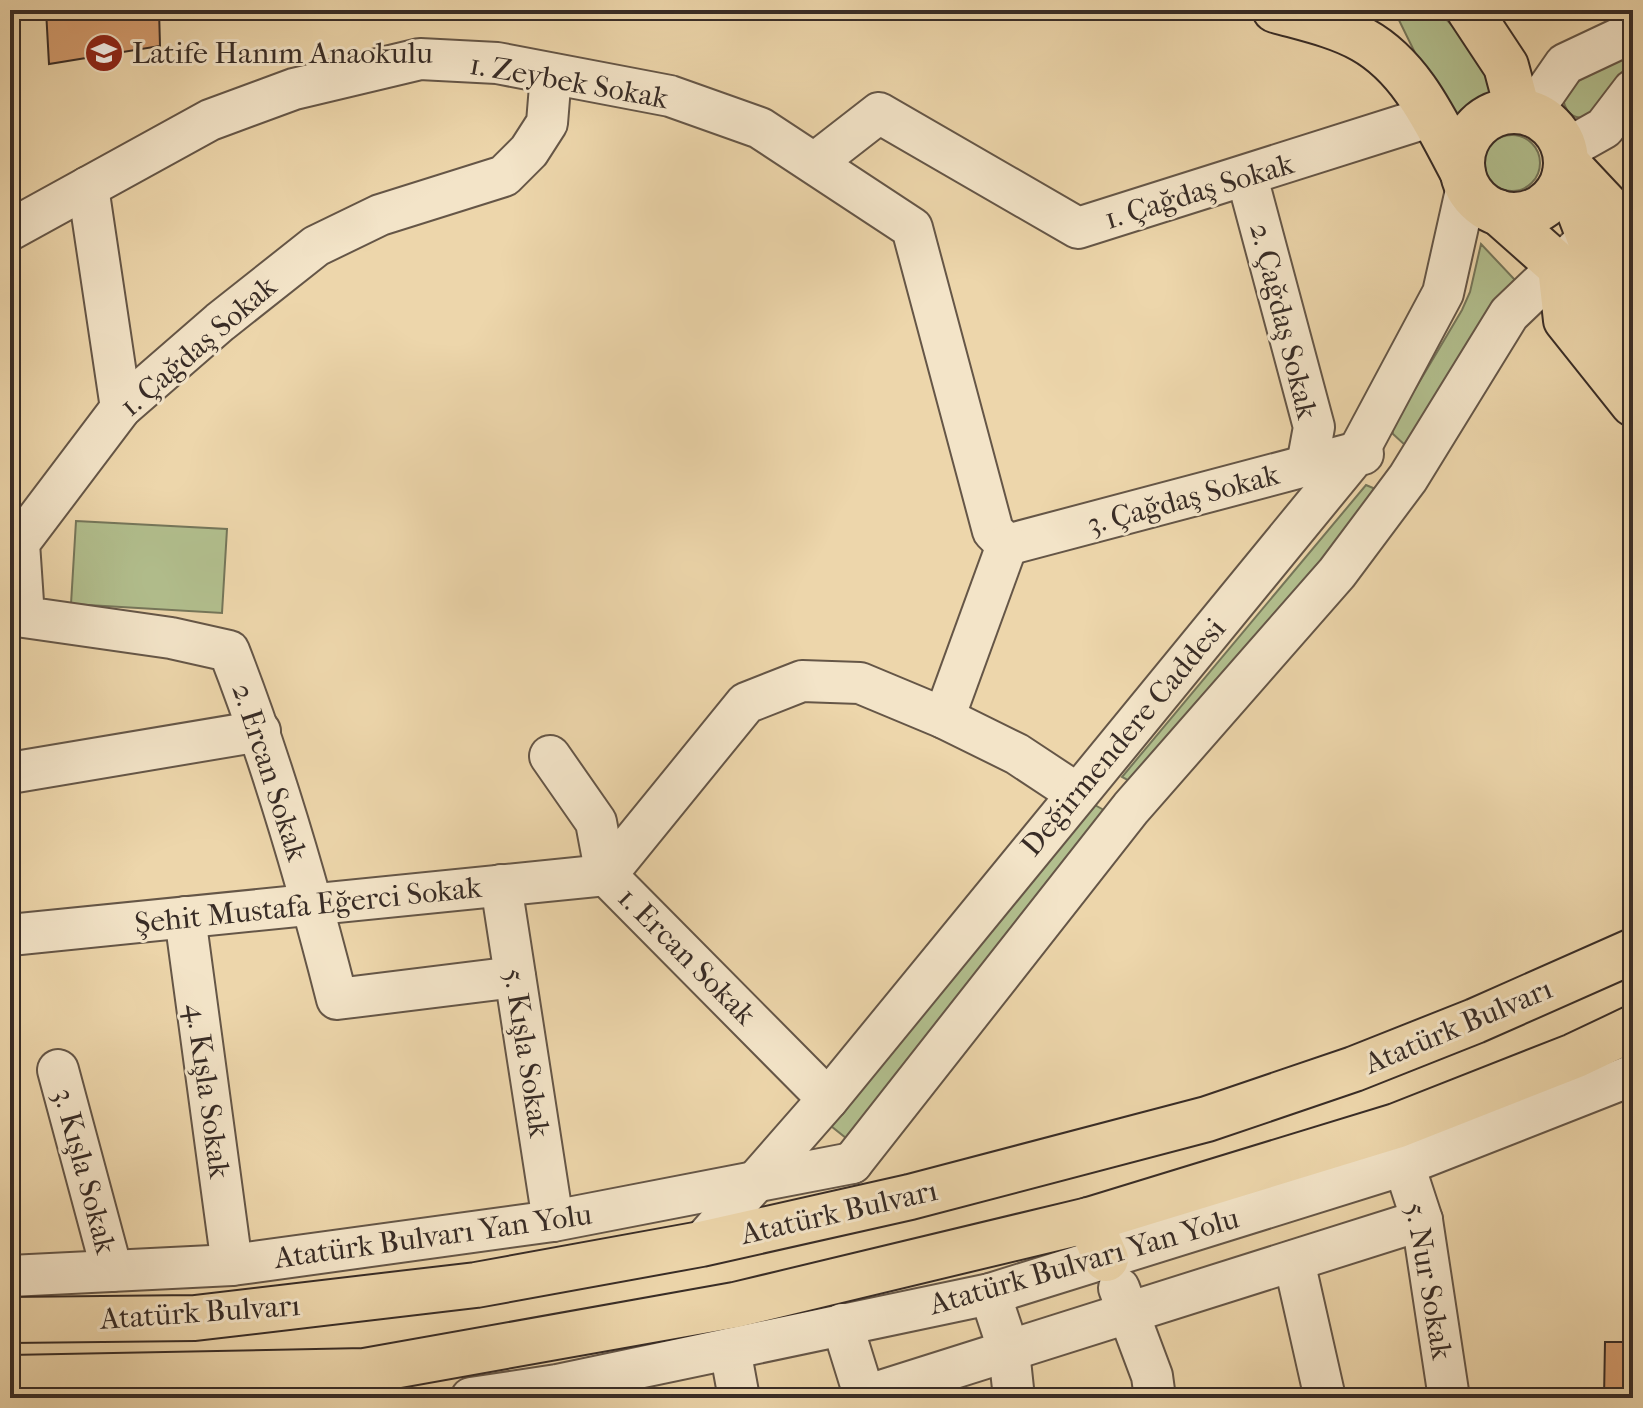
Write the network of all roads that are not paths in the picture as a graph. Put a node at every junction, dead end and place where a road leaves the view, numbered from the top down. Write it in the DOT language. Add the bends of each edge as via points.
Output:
graph roads {
  1 [pos="1275,10"];
  2 [pos="1380,10"];
  3 [pos="1469,10"];
  4 [pos="1633,32"];
  5 [pos="1384,54"];
  6 [pos="551,74"];
  7 [pos="1633,90"];
  8 [pos="1524,112"];
  9 [pos="1432,116"];
  10 [pos="816,162"];
  11 [pos="1565,162"];
  12 [pos="1247,177"];
  13 [pos="88,187"];
  14 [pos="1476,191"];
  15 [pos="10,230"];
  16 [pos="1608,238"];
  17 [pos="1633,318"];
  18 [pos="1633,344"];
  19 [pos="1633,404"];
  20 [pos="121,408"];
  21 [pos="1358,452"];
  22 [pos="1307,465"];
  23 [pos="1408,478"];
  24 [pos="15,542"];
  25 [pos="1007,545"];
  26 [pos="229,651"];
  27 [pos="944,718"];
  28 [pos="260,731"];
  29 [pos="550,756"];
  30 [pos="10,773"];
  31 [pos="1083,785"];
  32 [pos="1131,808"];
  33 [pos="606,875"];
  34 [pos="501,885"];
  35 [pos="313,904"];
  36 [pos="185,917"];
  37 [pos="10,935"];
  38 [pos="1623,950"];
  39 [pos="515,977"];
  40 [pos="1633,1028"];
  41 [pos="58,1070"];
  42 [pos="1633,1075"];
  43 [pos="828,1099"];
  44 [pos="852,1163"];
  45 [pos="1404,1165"];
  46 [pos="756,1182"];
  47 [pos="910,1197"];
  48 [pos="1089,1220"];
  49 [pos="1422,1220"];
  50 [pos="553,1221"];
  51 [pos="701,1244"];
  52 [pos="1106,1259"];
  53 [pos="1294,1261"];
  54 [pos="232,1265"];
  55 [pos="112,1271"];
  56 [pos="10,1276"];
  57 [pos="990,1294"];
  58 [pos="1130,1313"];
  59 [pos="10,1320"];
  60 [pos="842,1324"];
  61 [pos="730,1349"];
  62 [pos="1009,1351"];
  63 [pos="10,1378"];
  64 [pos="367,1385"];
  65 [pos="559,1391"];
  66 [pos="865,1397"];
  67 [pos="471,1398"];
  68 [pos="739,1398"];
  69 [pos="1014,1398"];
  70 [pos="1155,1398"];
  71 [pos="1325,1398"];
  72 [pos="1449,1398"];
  1 -- 5 [label="main road" via="1362,38"];
  2 -- 5 [label="main road"];
  3 -- 8 [label="main road" via="1506,66"];
  4 -- 8 [label="street" via="1565,64"];
  5 -- 9 [label="main road" via="1412,83"];
  6 -- 10 [label="street, 1. Zeybek Sokak" via="670,96 760,128"];
  6 -- 13 [label="street, 1. Zeybek Sokak" via="497,63 420,59 294,89 210,120"];
  6 -- 20 [label="street, 1. Çağdaş Sokak" via="547,123 504,176 380,215 316,246"];
  7 -- 11 [label="street" via="1604,128"];
  8 -- 11 [label="main road" via="1552,127"];
  8 -- 14 [label="main road" via="1504,111 1480,123 1464,146"];
  9 -- 12 [label="street, 1. Çağdaş Sokak"];
  9 -- 14 [label="main road"];
  10 -- 12 [label="street, 1. Çağdaş Sokak" via="879,113 1078,228"];
  10 -- 25 [label="street, 1. Zeybek Sokak" via="912,228 993,531"];
  11 -- 14 [label="main road" via="1555,195 1535,210 1511,215"];
  11 -- 16 [label="main road"];
  12 -- 22 [label="street, 2. Çağdaş Sokak" via="1314,427"];
  13 -- 15 [label="street, 1. Zeybek Sokak"];
  13 -- 20 [label="street"];
  14 -- 16 [label="main road"];
  14 -- 21 [label="street, Değirmendere Caddesi" via="1443,293"];
  16 -- 17 [label="main road"];
  16 -- 18 [label="main road"];
  16 -- 19 [label="main road" via="1566,320"];
  16 -- 23 [label="street, Değirmendere Caddesi" via="1509,314"];
  20 -- 24 [label="street, 1. Çağdaş Sokak"];
  21 -- 22 [label="street, 3. Çağdaş Sokak"];
  21 -- 23 [label="street"];
  21 -- 31 [label="street, Değirmendere Caddesi"];
  22 -- 25 [label="street, 3. Çağdaş Sokak"];
  23 -- 32 [label="street, Değirmendere Caddesi" via="1337,573"];
  24 -- 26 [label="street, 1. Çağdaş Sokak" via="24,617"];
  25 -- 27 [label="street"];
  26 -- 28 [label="street, 2. Ercan Sokak"];
  27 -- 31 [label="street"];
  27 -- 33 [label="street" via="860,683 802,681 746,703"];
  28 -- 30 [label="street"];
  28 -- 35 [label="street, 2. Ercan Sokak"];
  29 -- 33 [label="street, 1. Ercan Sokak" via="596,822"];
  31 -- 32 [label="street"];
  31 -- 43 [label="street, Değirmendere Caddesi"];
  32 -- 44 [label="street, Değirmendere Caddesi"];
  33 -- 34 [label="street, Şehit Mustafa Eğerci Sokak"];
  33 -- 43 [label="street, 1. Ercan Sokak"];
  34 -- 35 [label="street, Şehit Mustafa Eğerci Sokak"];
  34 -- 39 [label="street, 5. Kışla Sokak"];
  35 -- 36 [label="street, Şehit Mustafa Eğerci Sokak"];
  35 -- 39 [label="street, 2. Ercan Sokak" via="337,999"];
  36 -- 37 [label="street, Şehit Mustafa Eğerci Sokak"];
  36 -- 54 [label="street, 4. Kışla Sokak"];
  38 -- 47 [label="main road, Atatürk Bulvarı" via="1475,1021 1207,1119"];
  39 -- 50 [label="street, 5. Kışla Sokak"];
  40 -- 48 [label="main road, Atatürk Bulvarı" via="1396,1126"];
  41 -- 55 [label="street, 3. Kışla Sokak"];
  42 -- 45 [label="street, Atatürk Bulvarı Yan Yolu"];
  43 -- 46 [label="street, Değirmendere Caddesi"];
  44 -- 46 [label="street, Atatürk Bulvarı Yan Yolu"];
  44 -- 47 [label="street"];
  45 -- 49 [label="street, 5. Nur Sokak"];
  45 -- 52 [label="street, Atatürk Bulvarı Yan Yolu"];
  46 -- 50 [label="street, Atatürk Bulvarı Yan Yolu"];
  46 -- 51 [label="street, Değirmendere Caddesi"];
  47 -- 51 [label="main road, Atatürk Bulvarı"];
  48 -- 52 [label="main road"];
  48 -- 64 [label="main road, Atatürk Bulvarı"];
  49 -- 53 [label="street"];
  49 -- 72 [label="street, 5. Nur Sokak"];
  50 -- 54 [label="street, Atatürk Bulvarı Yan Yolu"];
  51 -- 59 [label="main road, Atatürk Bulvarı" via="476,1285 195,1318"];
  52 -- 57 [label="street, Atatürk Bulvarı Yan Yolu"];
  52 -- 58 [label="street"];
  53 -- 58 [label="street"];
  53 -- 71 [label="street"];
  54 -- 55 [label="street, Atatürk Bulvarı Yan Yolu"];
  55 -- 56 [label="street, Atatürk Bulvarı Yan Yolu"];
  57 -- 60 [label="street, Atatürk Bulvarı Yan Yolu"];
  57 -- 62 [label="street"];
  58 -- 62 [label="street"];
  58 -- 70 [label="street"];
  60 -- 61 [label="street, Atatürk Bulvarı Yan Yolu"];
  60 -- 66 [label="street"];
  61 -- 65 [label="street, Atatürk Bulvarı Yan Yolu"];
  61 -- 68 [label="street"];
  62 -- 66 [label="street"];
  62 -- 69 [label="street"];
  63 -- 64 [label="main road, Atatürk Bulvarı"];
  65 -- 67 [label="street, Atatürk Bulvarı Yan Yolu"];
}
